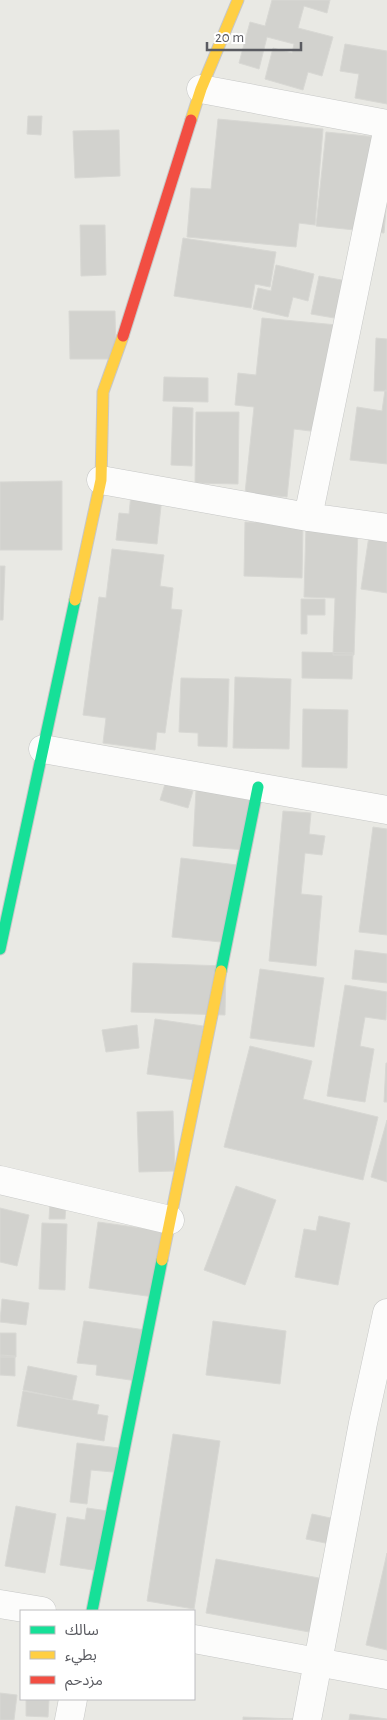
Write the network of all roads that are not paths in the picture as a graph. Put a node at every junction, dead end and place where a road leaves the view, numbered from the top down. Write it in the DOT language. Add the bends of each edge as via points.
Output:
graph roads {
  1 [pos="238,0"];
  2 [pos="201,89"];
  3 [pos="387,124"];
  4 [pos="387,132"];
  5 [pos="101,480"];
  6 [pos="308,518"];
  7 [pos="387,528"];
  8 [pos="43,749"];
  9 [pos="258,787"];
  10 [pos="387,810"];
  11 [pos="0,949"];
  12 [pos="0,1180"];
  13 [pos="170,1220"];
  14 [pos="387,1314"];
  15 [pos="0,1604"];
  16 [pos="36,1610"];
  17 [pos="92,1610"];
  18 [pos="195,1639"];
  19 [pos="317,1662"];
  20 [pos="387,1674"];
  21 [pos="73,1700"];
  22 [pos="68,1720"];
  23 [pos="307,1720"];
  1 -- 2 [label="street"];
  2 -- 3 [label="street"];
  2 -- 5 [label="street" via="103,392"];
  4 -- 6 [label="street"];
  5 -- 6 [label="street"];
  5 -- 8 [label="street"];
  6 -- 7 [label="street"];
  8 -- 9 [label="street"];
  8 -- 11 [label="street"];
  9 -- 10 [label="street"];
  9 -- 13 [label="street"];
  12 -- 13 [label="street"];
  13 -- 17 [label="street"];
  14 -- 19 [label="street"];
  15 -- 16 [label="street"];
  18 -- 19 [label="street"];
  19 -- 20 [label="street"];
  19 -- 23 [label="street"];
  21 -- 22 [label="street"];
}
